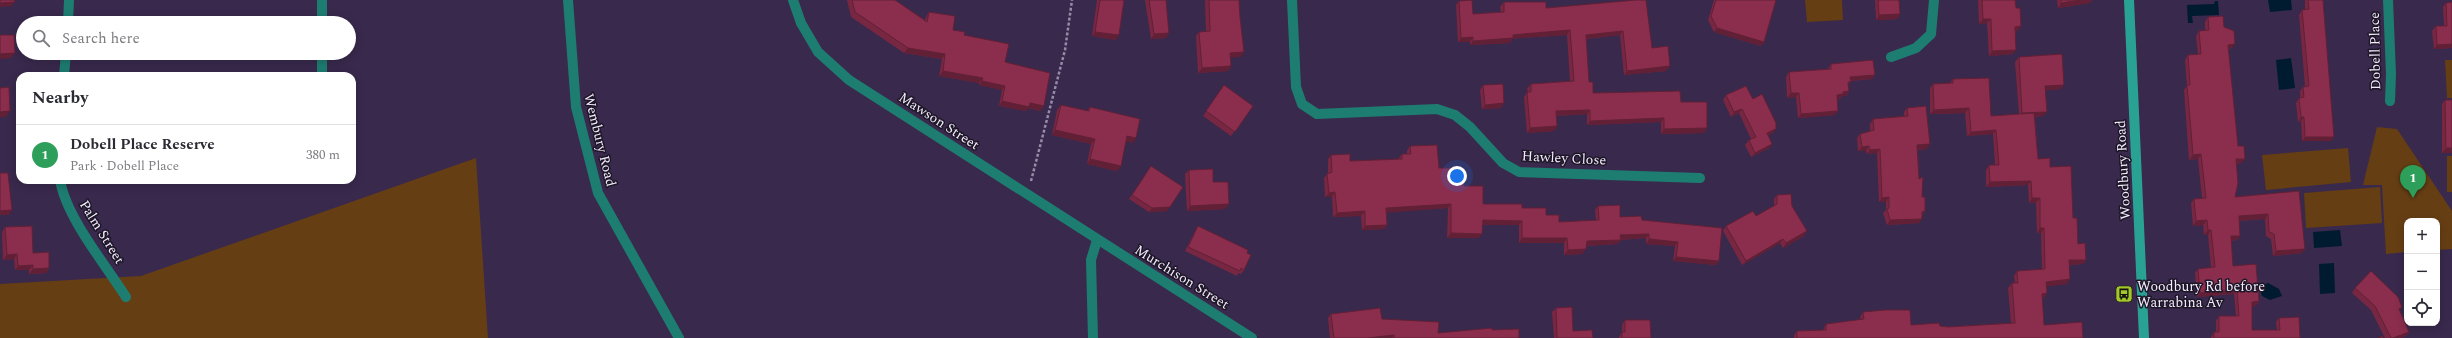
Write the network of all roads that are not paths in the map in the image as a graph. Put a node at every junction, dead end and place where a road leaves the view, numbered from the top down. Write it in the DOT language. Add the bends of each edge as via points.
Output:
graph roads {
  1 [pos="69,0"];
  2 [pos="322,0"];
  3 [pos="568,0"];
  4 [pos="793,0"];
  5 [pos="1292,0"];
  6 [pos="1934,0"];
  7 [pos="2129,0"];
  8 [pos="2388,0"];
  9 [pos="68,16"];
  10 [pos="322,16"];
  11 [pos="1891,57"];
  12 [pos="65,60"];
  13 [pos="322,60"];
  14 [pos="64,72"];
  15 [pos="322,72"];
  16 [pos="2390,101"];
  17 [pos="1700,178"];
  18 [pos="61,184"];
  19 [pos="1097,240"];
  20 [pos="126,297"];
  21 [pos="679,338"];
  22 [pos="1093,338"];
  23 [pos="1252,338"];
  24 [pos="2144,338"];
  1 -- 9 [label="street"];
  2 -- 10 [label="street"];
  3 -- 21 [label="street, Wembury Road" via="576,107 598,193"];
  4 -- 19 [label="street, Mawson Street" via="818,52 849,80"];
  5 -- 17 [label="street, Hawley Close" via="1296,87 1302,104 1317,114 1436,110 1455,115 1470,127 1503,163 1519,172"];
  6 -- 11 [label="street" via="1931,34 1916,48"];
  7 -- 24 [label="street, Woodbury Road"];
  8 -- 16 [label="street, Dobell Place"];
  12 -- 14 [label="street"];
  13 -- 15 [label="street"];
  18 -- 20 [label="street, Palm Street" via="70,210"];
  19 -- 22 [label="street" via="1090,260"];
  19 -- 23 [label="street, Murchison Street"];
}
